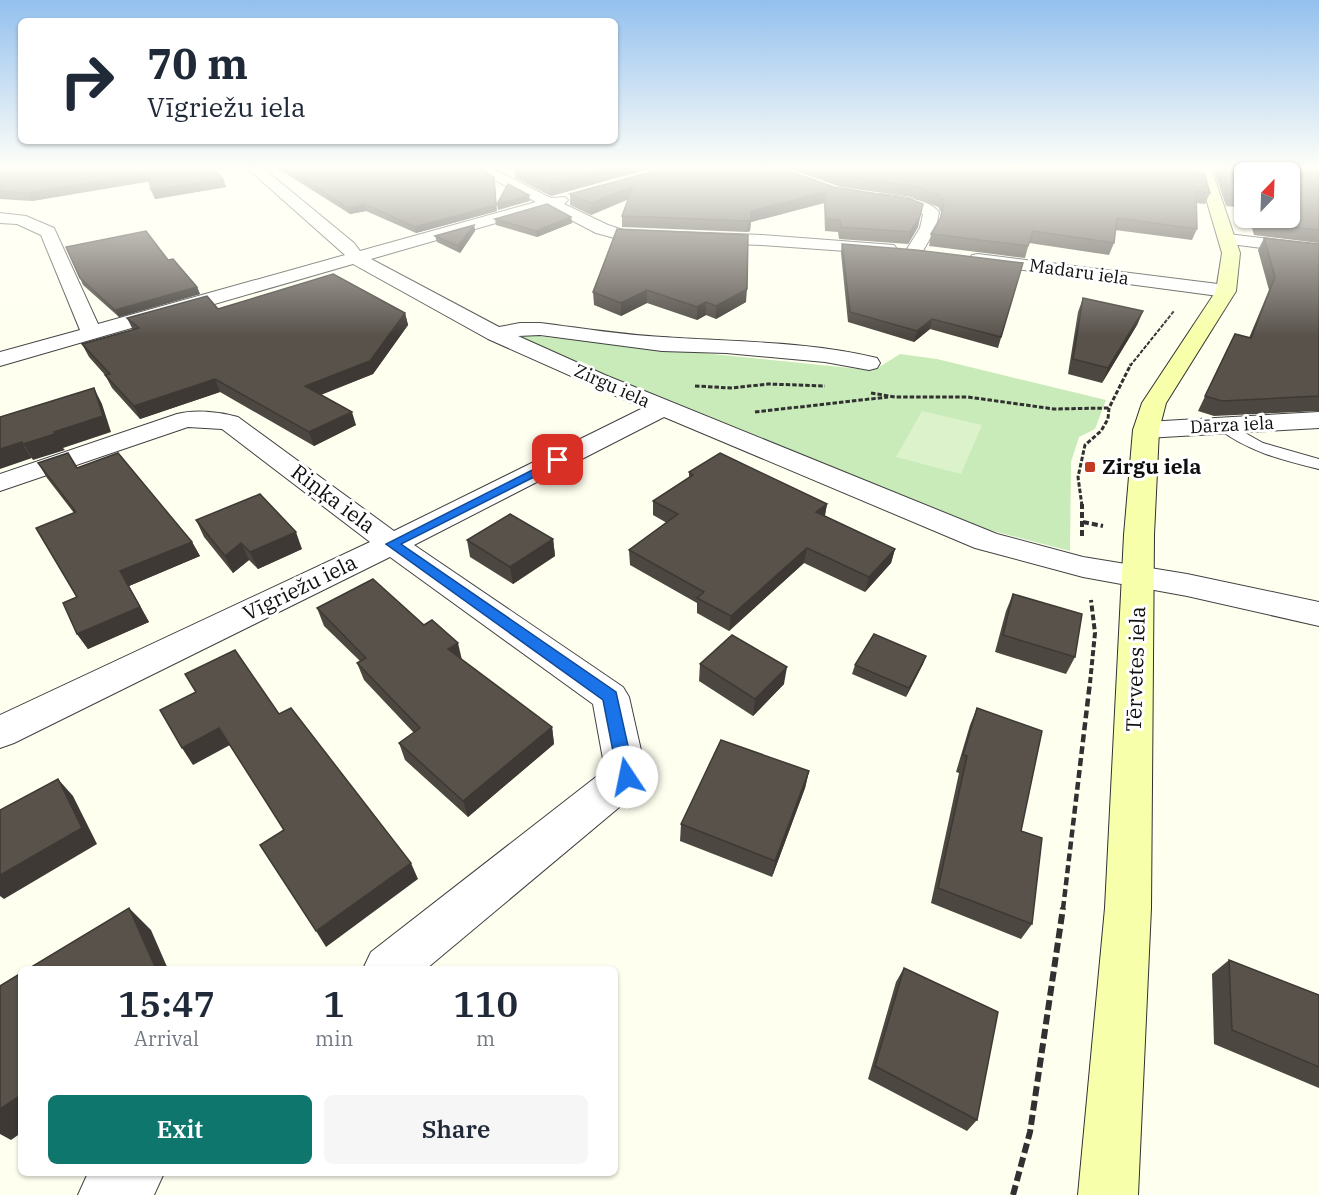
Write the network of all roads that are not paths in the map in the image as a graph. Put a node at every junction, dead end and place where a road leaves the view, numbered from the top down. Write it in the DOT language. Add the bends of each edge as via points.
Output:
graph roads {
  1 [pos="30,224"];
  2 [pos="320,224"];
  3 [pos="476,224"];
  4 [pos="592,224"];
  5 [pos="929,224"];
  6 [pos="1221,224"];
  7 [pos="1228,239"];
  8 [pos="1319,250"];
  9 [pos="914,252"];
  10 [pos="937,254"];
  11 [pos="960,257"];
  12 [pos="357,259"];
  13 [pos="1210,289"];
  14 [pos="92,334"];
  15 [pos="496,334"];
  16 [pos="0,359"];
  17 [pos="869,363"];
  18 [pos="675,413"];
  19 [pos="1319,420"];
  20 [pos="1224,426"];
  21 [pos="1146,430"];
  22 [pos="1319,464"];
  23 [pos="0,483"];
  24 [pos="392,544"];
  25 [pos="1139,577"];
  26 [pos="1319,614"];
  27 [pos="0,732"];
  28 [pos="392,966"];
  29 [pos="131,1176"];
  30 [pos="108,1195"];
  31 [pos="1108,1195"];
  1 -- 14 [label="street" via="48,232"];
  2 -- 12 [label="street, Zirgu iela"];
  3 -- 12 [label="street"];
  4 -- 9 [label="street" via="622,235 762,240"];
  5 -- 9 [label="street"];
  6 -- 7 [label="main road, Tērvetes iela"];
  7 -- 8 [label="street"];
  7 -- 13 [label="main road, Tērvetes iela" via="1231,254"];
  9 -- 10 [label="street"];
  11 -- 13 [label="street, Madaru iela"];
  12 -- 14 [label="street"];
  12 -- 15 [label="street, Zirgu iela"];
  13 -- 21 [label="main road, Tērvetes iela" via="1154,403"];
  14 -- 16 [label="street"];
  15 -- 17 [label="street" via="540,329 662,344 825,355"];
  15 -- 18 [label="street, Zirgu iela"];
  18 -- 24 [label="street, Vīgriežu iela"];
  18 -- 25 [label="street, Zirgu iela" via="986,541 1083,567"];
  19 -- 20 [label="street, Dārza iela"];
  20 -- 21 [label="street, Dārza iela"];
  20 -- 22 [label="lane" via="1238,438 1264,450"];
  21 -- 25 [label="main road, Tērvetes iela"];
  23 -- 24 [label="street, Riņķa iela" via="186,419 229,422"];
  24 -- 27 [label="street, Vīgriežu iela"];
  24 -- 28 [label="street, Riņķa iela" via="610,697 627,777"];
  25 -- 26 [label="street, Zirgu iela"];
  25 -- 31 [label="main road, Tērvetes iela" via="1128,908"];
  29 -- 30 [label="street"];
}
